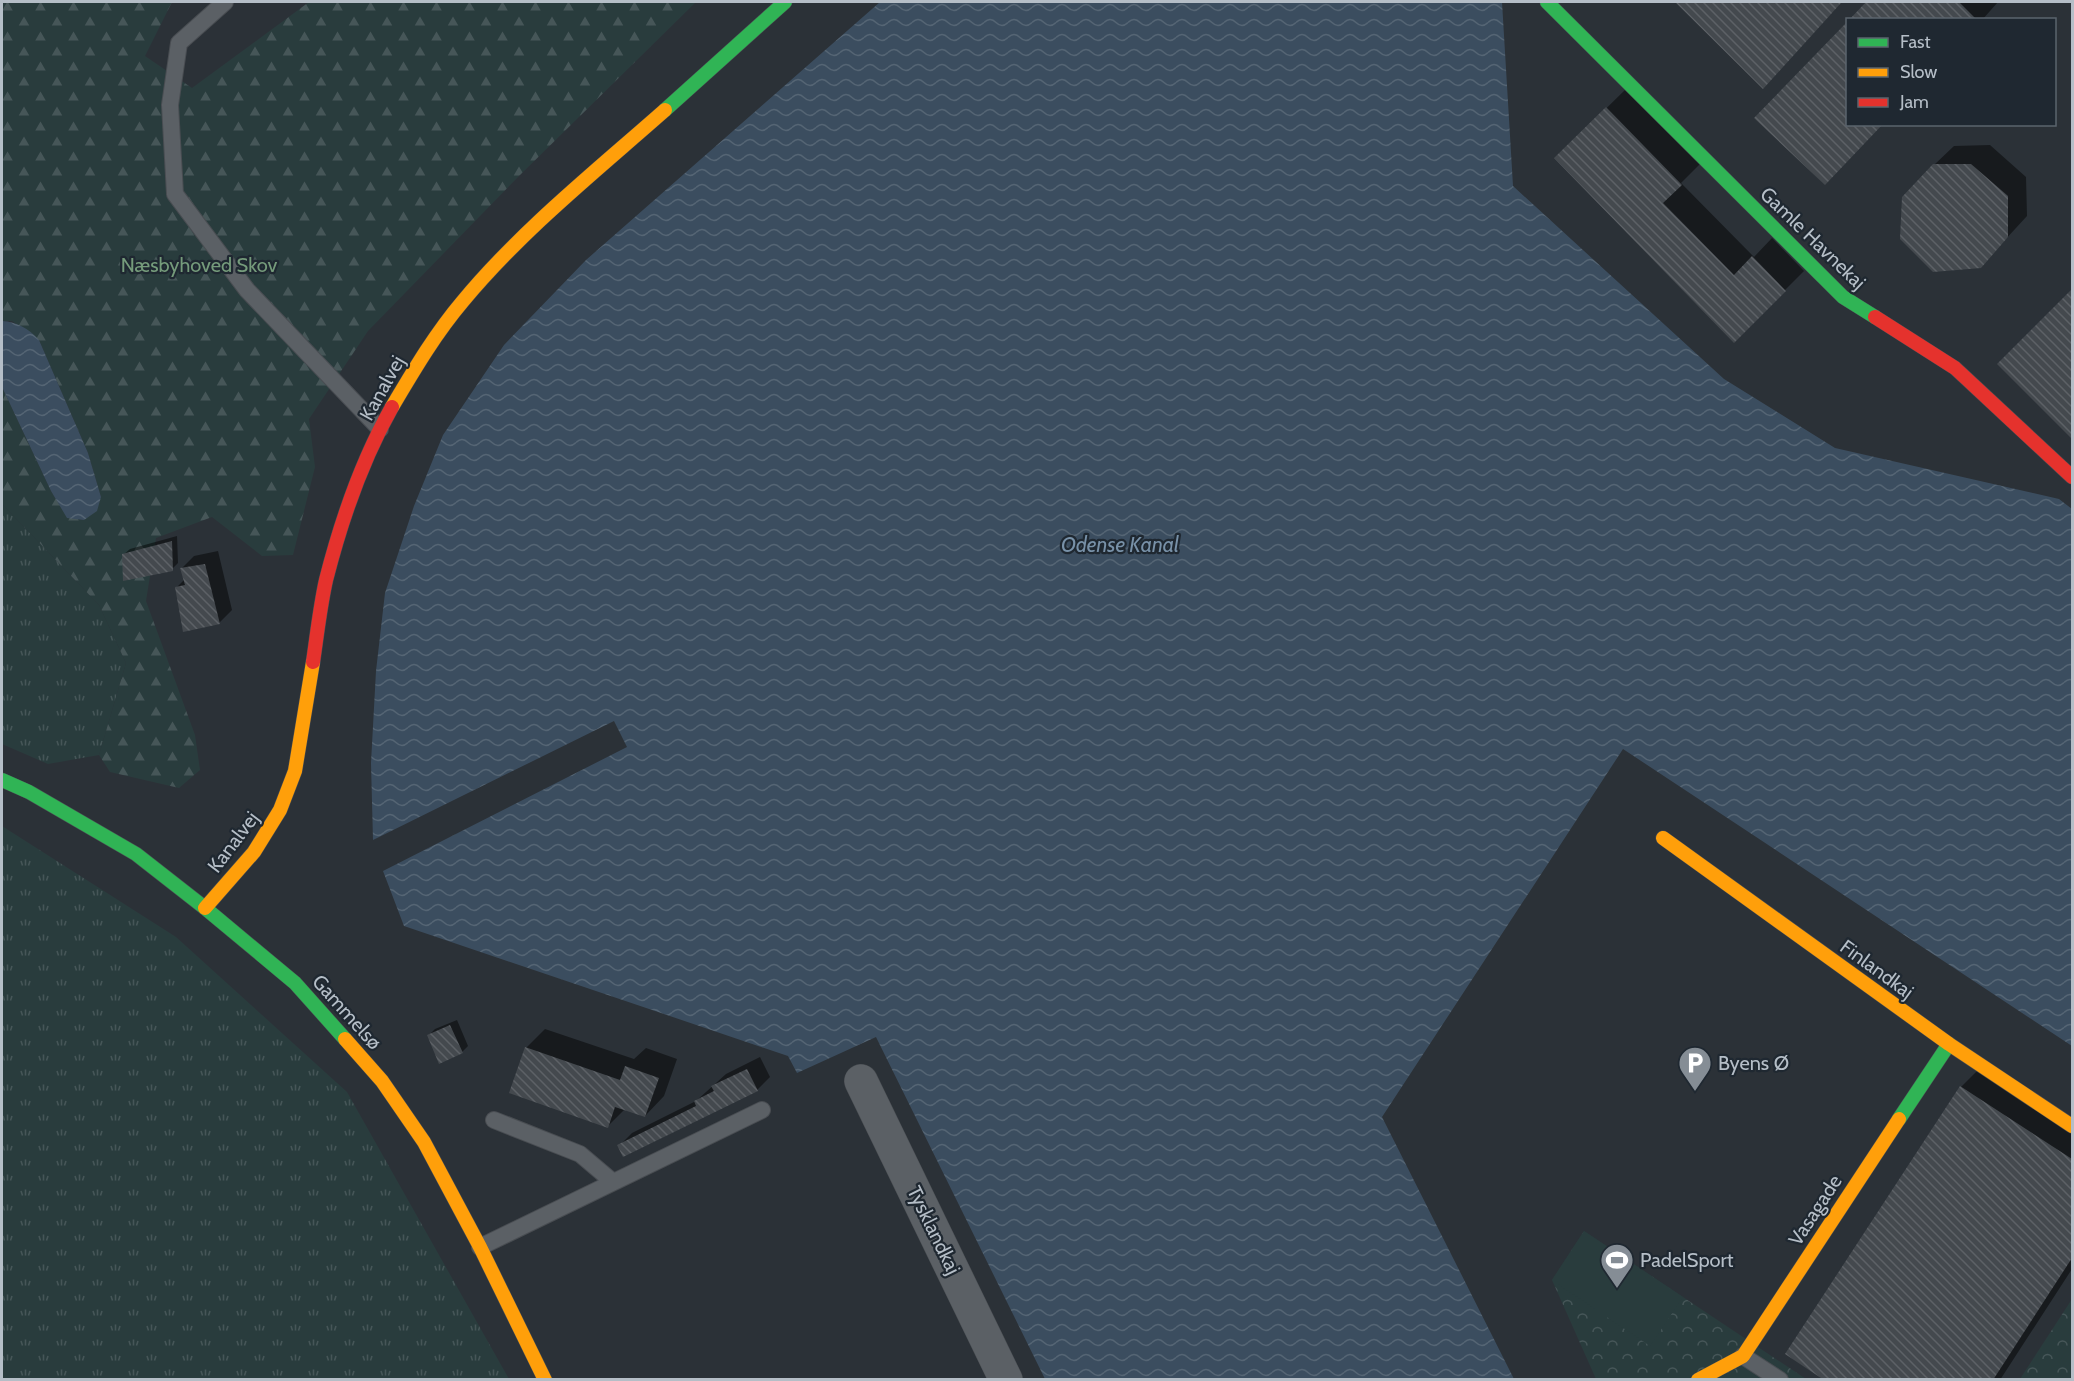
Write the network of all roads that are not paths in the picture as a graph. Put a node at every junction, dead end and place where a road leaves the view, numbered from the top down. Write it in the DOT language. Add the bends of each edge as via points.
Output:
graph roads {
  1 [pos="225,2"];
  2 [pos="785,2"];
  3 [pos="1547,2"];
  4 [pos="380,429"];
  5 [pos="2073,477"];
  6 [pos="2,780"];
  7 [pos="1663,838"];
  8 [pos="205,908"];
  9 [pos="1948,1044"];
  10 [pos="861,1081"];
  11 [pos="762,1110"];
  12 [pos="494,1120"];
  13 [pos="2073,1126"];
  14 [pos="613,1182"];
  15 [pos="480,1247"];
  16 [pos="1743,1356"];
  17 [pos="545,1380"];
  18 [pos="1006,1380"];
  19 [pos="1698,1380"];
  20 [pos="1780,1380"];
  1 -- 4 [label="lane" via="179,43 170,105 175,194 247,290"];
  2 -- 4 [label="street, Kanalvej" via="523,236 443,327"];
  3 -- 5 [label="street, Gamle Havnekaj" via="1843,297 1955,368"];
  4 -- 8 [label="street, Kanalvej" via="351,500 326,581 295,771 280,810 254,852"];
  6 -- 8 [label="street, Gammelsø" via="136,854"];
  7 -- 9 [label="street, Finlandkaj"];
  8 -- 15 [label="street, Gammelsø" via="295,983 382,1081 424,1142"];
  9 -- 13 [label="street, Finlandkaj"];
  9 -- 16 [label="street, Vasagade"];
  10 -- 18 [label="street, Tysklandkaj"];
  11 -- 14 [label="lane"];
  12 -- 14 [label="lane" via="580,1154"];
  14 -- 15 [label="lane"];
  15 -- 17 [label="street, Gammelsø"];
  16 -- 19 [label="street, Vasagade"];
  16 -- 20 [label="lane"];
}
